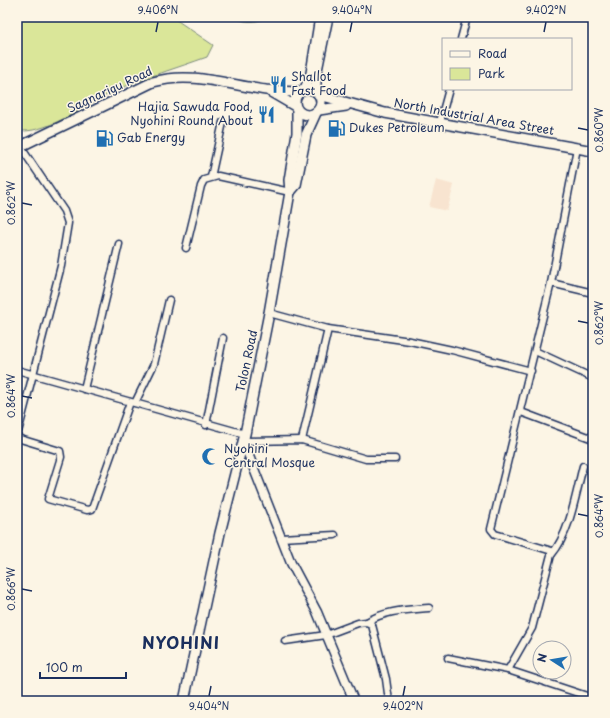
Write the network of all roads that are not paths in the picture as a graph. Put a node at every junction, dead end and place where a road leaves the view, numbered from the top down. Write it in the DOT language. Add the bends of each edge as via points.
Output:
graph roads {
  1 [pos="320,17"];
  2 [pos="328,17"];
  3 [pos="466,17"];
  4 [pos="461,38"];
  5 [pos="266,90"];
  6 [pos="449,90"];
  7 [pos="302,91"];
  8 [pos="318,94"];
  9 [pos="351,105"];
  10 [pos="296,108"];
  11 [pos="317,112"];
  12 [pos="223,122"];
  13 [pos="440,122"];
  14 [pos="18,147"];
  15 [pos="576,148"];
  16 [pos="593,151"];
  17 [pos="212,177"];
  18 [pos="290,192"];
  19 [pos="119,244"];
  20 [pos="186,248"];
  21 [pos="551,283"];
  22 [pos="593,292"];
  23 [pos="169,300"];
  24 [pos="269,313"];
  25 [pos="328,329"];
  26 [pos="223,338"];
  27 [pos="535,350"];
  28 [pos="17,370"];
  29 [pos="531,371"];
  30 [pos="34,374"];
  31 [pos="593,378"];
  32 [pos="84,388"];
  33 [pos="133,403"];
  34 [pos="521,412"];
  35 [pos="206,425"];
  36 [pos="17,437"];
  37 [pos="244,438"];
  38 [pos="593,439"];
  39 [pos="302,440"];
  40 [pos="395,459"];
  41 [pos="583,466"];
  42 [pos="335,535"];
  43 [pos="281,538"];
  44 [pos="552,554"];
  45 [pos="429,608"];
  46 [pos="367,622"];
  47 [pos="326,635"];
  48 [pos="285,641"];
  49 [pos="448,658"];
  50 [pos="508,670"];
  51 [pos="593,698"];
  52 [pos="184,701"];
  53 [pos="354,701"];
  54 [pos="389,701"];
  1 -- 7 [label="main road" via="311,73"];
  2 -- 8 [label="main road" via="316,75"];
  3 -- 4 [label="street"];
  5 -- 7 [label="main road, Sagnarigu Road"];
  5 -- 10 [label="main road, Sagnarigu Road"];
  5 -- 14 [label="main road, Sagnarigu Road" via="188,77 166,78"];
  6 -- 13 [label="street"];
  7 -- 8 [label="main road"];
  7 -- 10 [label="main road" via="295,98"];
  8 -- 9 [label="main road, North Industrial Area Street"];
  8 -- 11 [label="main road" via="321,103"];
  9 -- 11 [label="main road, North Industrial Area Street"];
  9 -- 13 [label="main road, North Industrial Area Street"];
  10 -- 11 [label="main road" via="307,116"];
  10 -- 18 [label="main road" via="297,133 289,180"];
  11 -- 18 [label="main road" via="306,135 296,185"];
  12 -- 17 [label="street"];
  13 -- 15 [label="main road, North Industrial Area Street"];
  14 -- 30 [label="street" via="64,211 68,223"];
  15 -- 16 [label="main road, North Industrial Area Street"];
  15 -- 21 [label="street"];
  17 -- 18 [label="street" via="218,176"];
  17 -- 20 [label="street" via="204,180 200,186"];
  18 -- 24 [label="main road, Tolon Road"];
  19 -- 32 [label="street"];
  21 -- 22 [label="street"];
  21 -- 27 [label="street"];
  23 -- 33 [label="street" via="154,364"];
  24 -- 25 [label="street"];
  24 -- 37 [label="main road, Tolon Road"];
  25 -- 29 [label="street" via="410,341"];
  25 -- 39 [label="street"];
  26 -- 35 [label="street"];
  27 -- 29 [label="street"];
  27 -- 31 [label="street"];
  28 -- 30 [label="street"];
  29 -- 34 [label="street"];
  30 -- 32 [label="street"];
  30 -- 36 [label="street"];
  32 -- 33 [label="street"];
  33 -- 35 [label="street"];
  33 -- 36 [label="street" via="92,509 87,510 48,499 61,456 60,451"];
  34 -- 38 [label="street"];
  34 -- 44 [label="street" via="492,531 550,550"];
  35 -- 37 [label="street"];
  37 -- 39 [label="street"];
  37 -- 43 [label="street"];
  37 -- 52 [label="main road, Tolon Road" via="220,533"];
  39 -- 40 [label="street" via="366,459"];
  41 -- 44 [label="street" via="571,512 557,548"];
  42 -- 43 [label="street"];
  43 -- 47 [label="street"];
  44 -- 50 [label="street" via="532,628"];
  45 -- 46 [label="street" via="401,610 374,617"];
  46 -- 47 [label="street"];
  46 -- 54 [label="street" via="372,625"];
  47 -- 48 [label="street"];
  47 -- 53 [label="street"];
  49 -- 50 [label="street"];
  50 -- 51 [label="street"];
}
